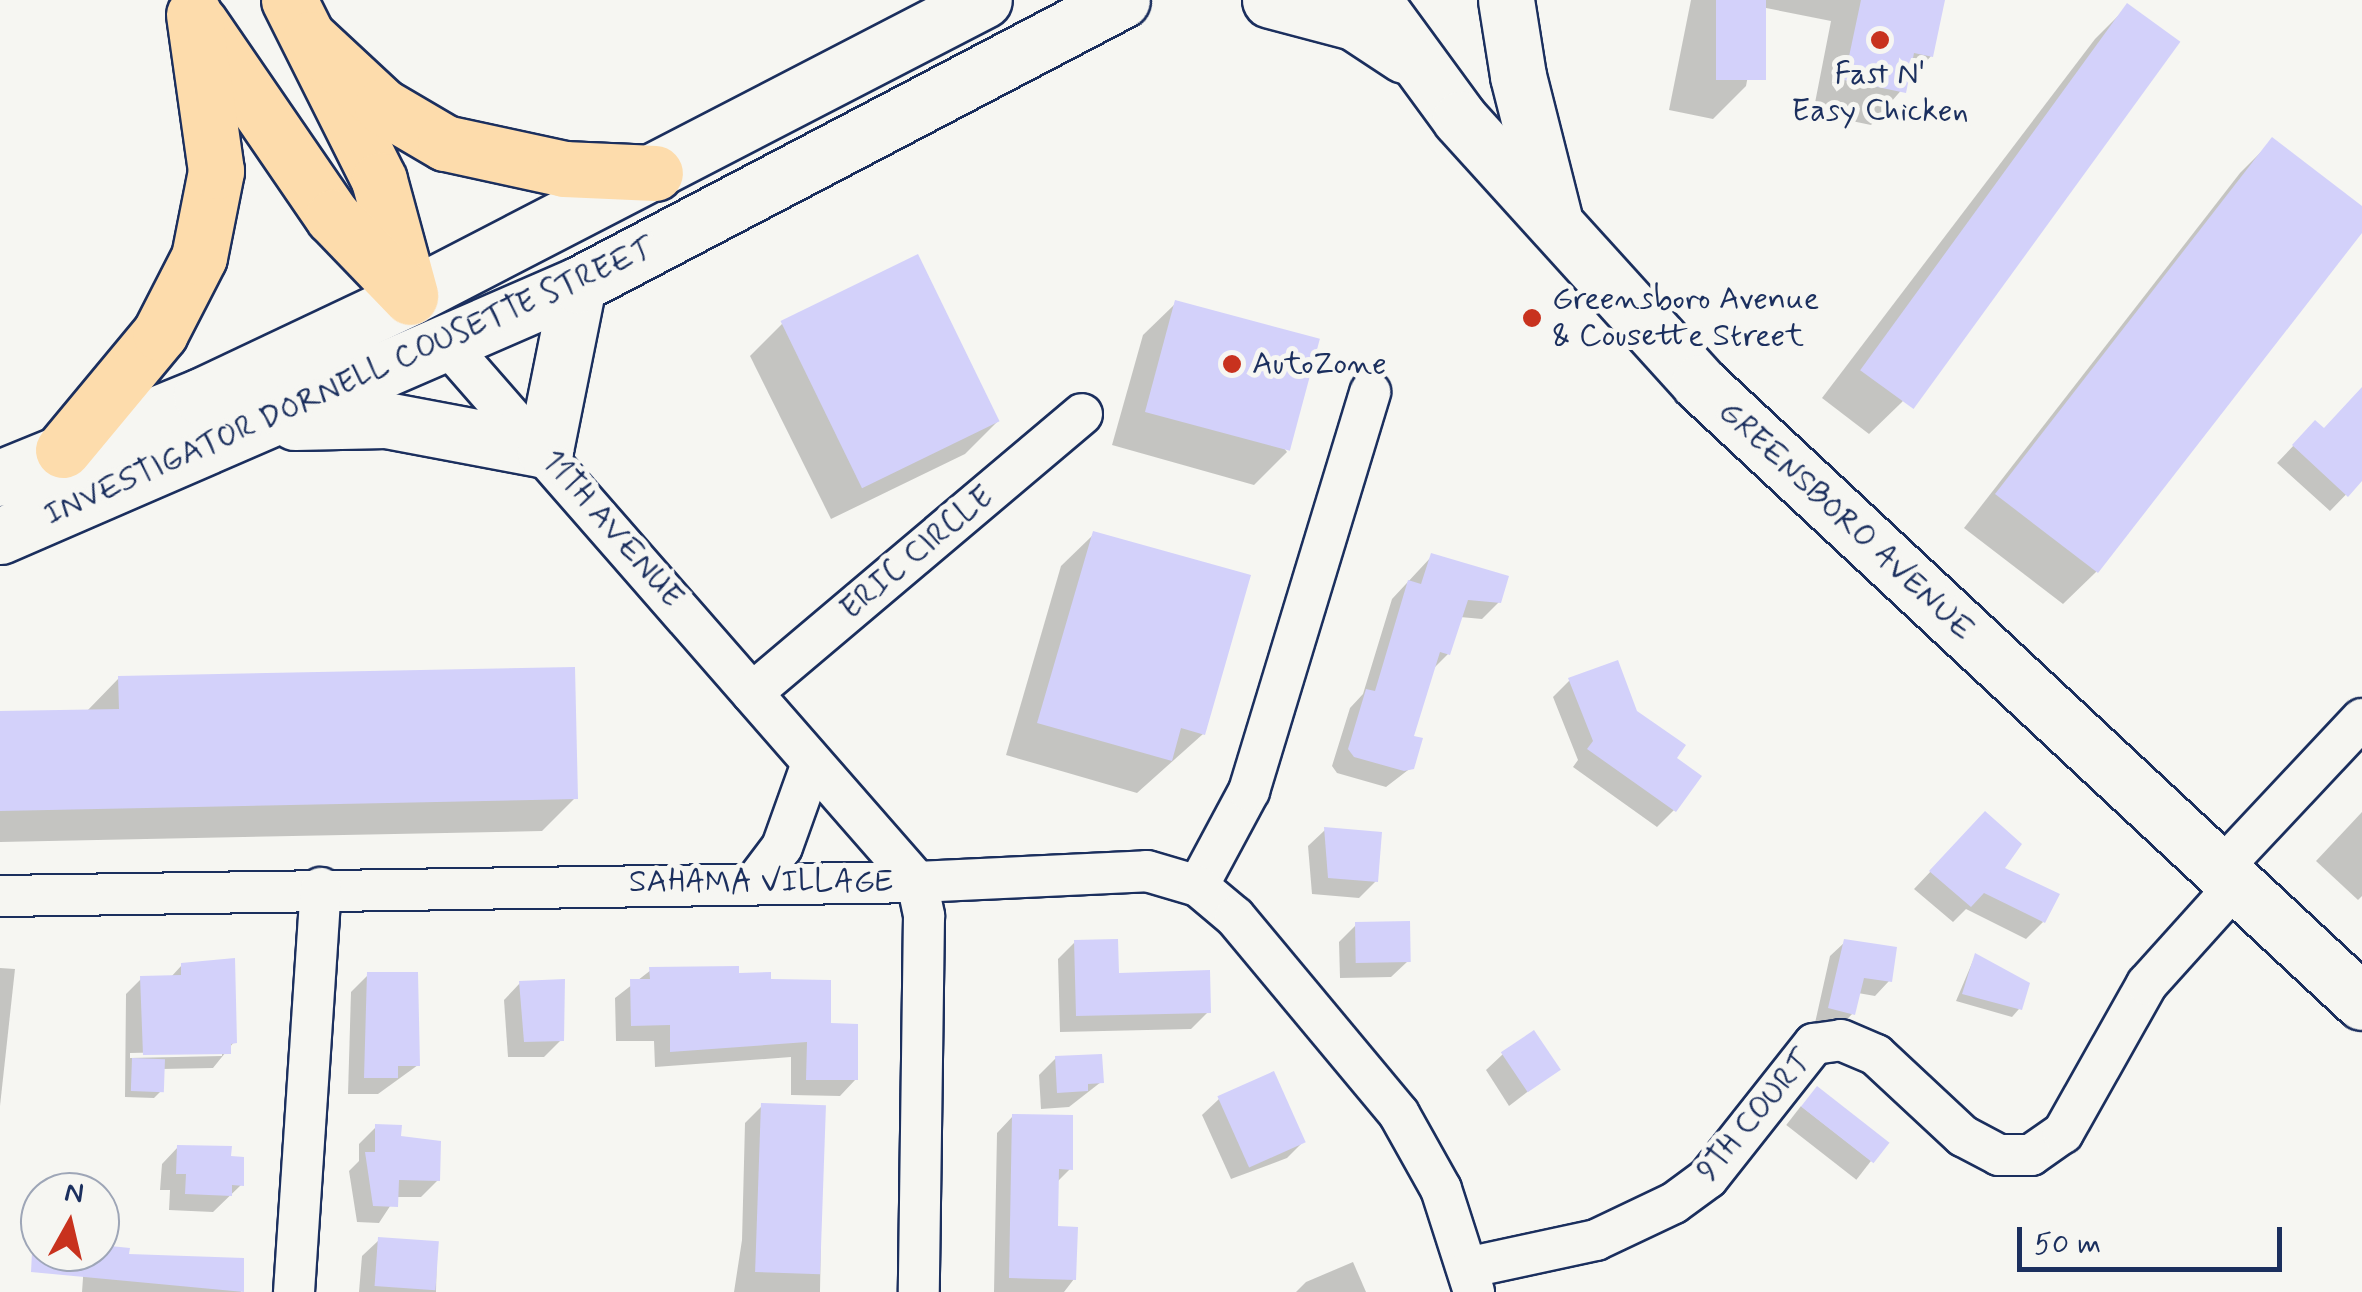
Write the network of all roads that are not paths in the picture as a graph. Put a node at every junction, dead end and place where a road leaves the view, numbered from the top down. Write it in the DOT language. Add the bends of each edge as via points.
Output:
graph roads {
  1 [pos="984,0"];
  2 [pos="1122,0"];
  3 [pos="1270,0"];
  4 [pos="1373,0"];
  5 [pos="1506,0"];
  6 [pos="190,7"];
  7 [pos="299,20"];
  8 [pos="1416,63"];
  9 [pos="655,173"];
  10 [pos="1557,230"];
  11 [pos="578,285"];
  12 [pos="410,297"];
  13 [pos="446,343"];
  14 [pos="1370,392"];
  15 [pos="1082,414"];
  16 [pos="272,422"];
  17 [pos="62,450"];
  18 [pos="544,450"];
  19 [pos="0,478"];
  20 [pos="0,536"];
  21 [pos="752,693"];
  22 [pos="2362,719"];
  23 [pos="812,763"];
  24 [pos="2228,877"];
  25 [pos="757,880"];
  26 [pos="917,882"];
  27 [pos="1198,886"];
  28 [pos="321,888"];
  29 [pos="0,896"];
  30 [pos="2362,1002"];
  31 [pos="1473,1280"];
  32 [pos="294,1292"];
  33 [pos="920,1292"];
  1 -- 9 [label="main road, INVESTIGATOR DORNELL COUSETTE STREET"];
  2 -- 11 [label="main road, INVESTIGATOR DORNELL COUSETTE STREET"];
  3 -- 8 [label="main road" via="1354,22"];
  4 -- 8 [label="main road, GREENSBORO AVENUE"];
  5 -- 10 [label="main road"];
  6 -- 12 [label="highway" via="333,217"];
  6 -- 17 [label="highway" via="216,171 199,257 160,333"];
  7 -- 9 [label="highway" via="382,106 445,143 564,169"];
  7 -- 12 [label="highway" via="379,180"];
  8 -- 10 [label="main road, GREENSBORO AVENUE"];
  9 -- 12 [label="main road, INVESTIGATOR DORNELL COUSETTE STREET"];
  10 -- 24 [label="main road, GREENSBORO AVENUE" via="1783,466"];
  11 -- 13 [label="main road, INVESTIGATOR DORNELL COUSETTE STREET"];
  11 -- 18 [label="main road"];
  12 -- 13 [label="main road, 11TH AVENUE"];
  12 -- 17 [label="main road, INVESTIGATOR DORNELL COUSETTE STREET" via="200,396"];
  13 -- 16 [label="main road, INVESTIGATOR DORNELL COUSETTE STREET"];
  13 -- 18 [label="street, 11TH AVENUE"];
  14 -- 27 [label="street" via="1249,791"];
  15 -- 21 [label="street, ERIC CIRCLE"];
  16 -- 18 [label="main road" via="386,420"];
  16 -- 20 [label="main road, INVESTIGATOR DORNELL COUSETTE STREET"];
  17 -- 19 [label="main road, INVESTIGATOR DORNELL COUSETTE STREET"];
  18 -- 21 [label="street, 11TH AVENUE"];
  21 -- 23 [label="street, 11TH AVENUE"];
  22 -- 24 [label="street, 9TH COURT"];
  23 -- 25 [label="street" via="782,846"];
  23 -- 26 [label="street, 11TH AVENUE"];
  24 -- 30 [label="main road, GREENSBORO AVENUE"];
  24 -- 31 [label="street, 9TH COURT" via="2147,984 2063,1132 2031,1155 1999,1155 1963,1136 1876,1055 1842,1040 1814,1044 1708,1178 1674,1203 1596,1240"];
  25 -- 26 [label="street, SAHAMA VILLAGE"];
  25 -- 28 [label="street, SAHAMA VILLAGE"];
  26 -- 27 [label="street, SAHAMA VILLAGE" via="1147,871"];
  26 -- 33 [label="street" via="924,916"];
  27 -- 31 [label="street, SAHAMA VILLAGE" via="1236,918 1399,1114 1424,1150"];
  28 -- 29 [label="street, SAHAMA VILLAGE"];
  28 -- 32 [label="street"];
}
